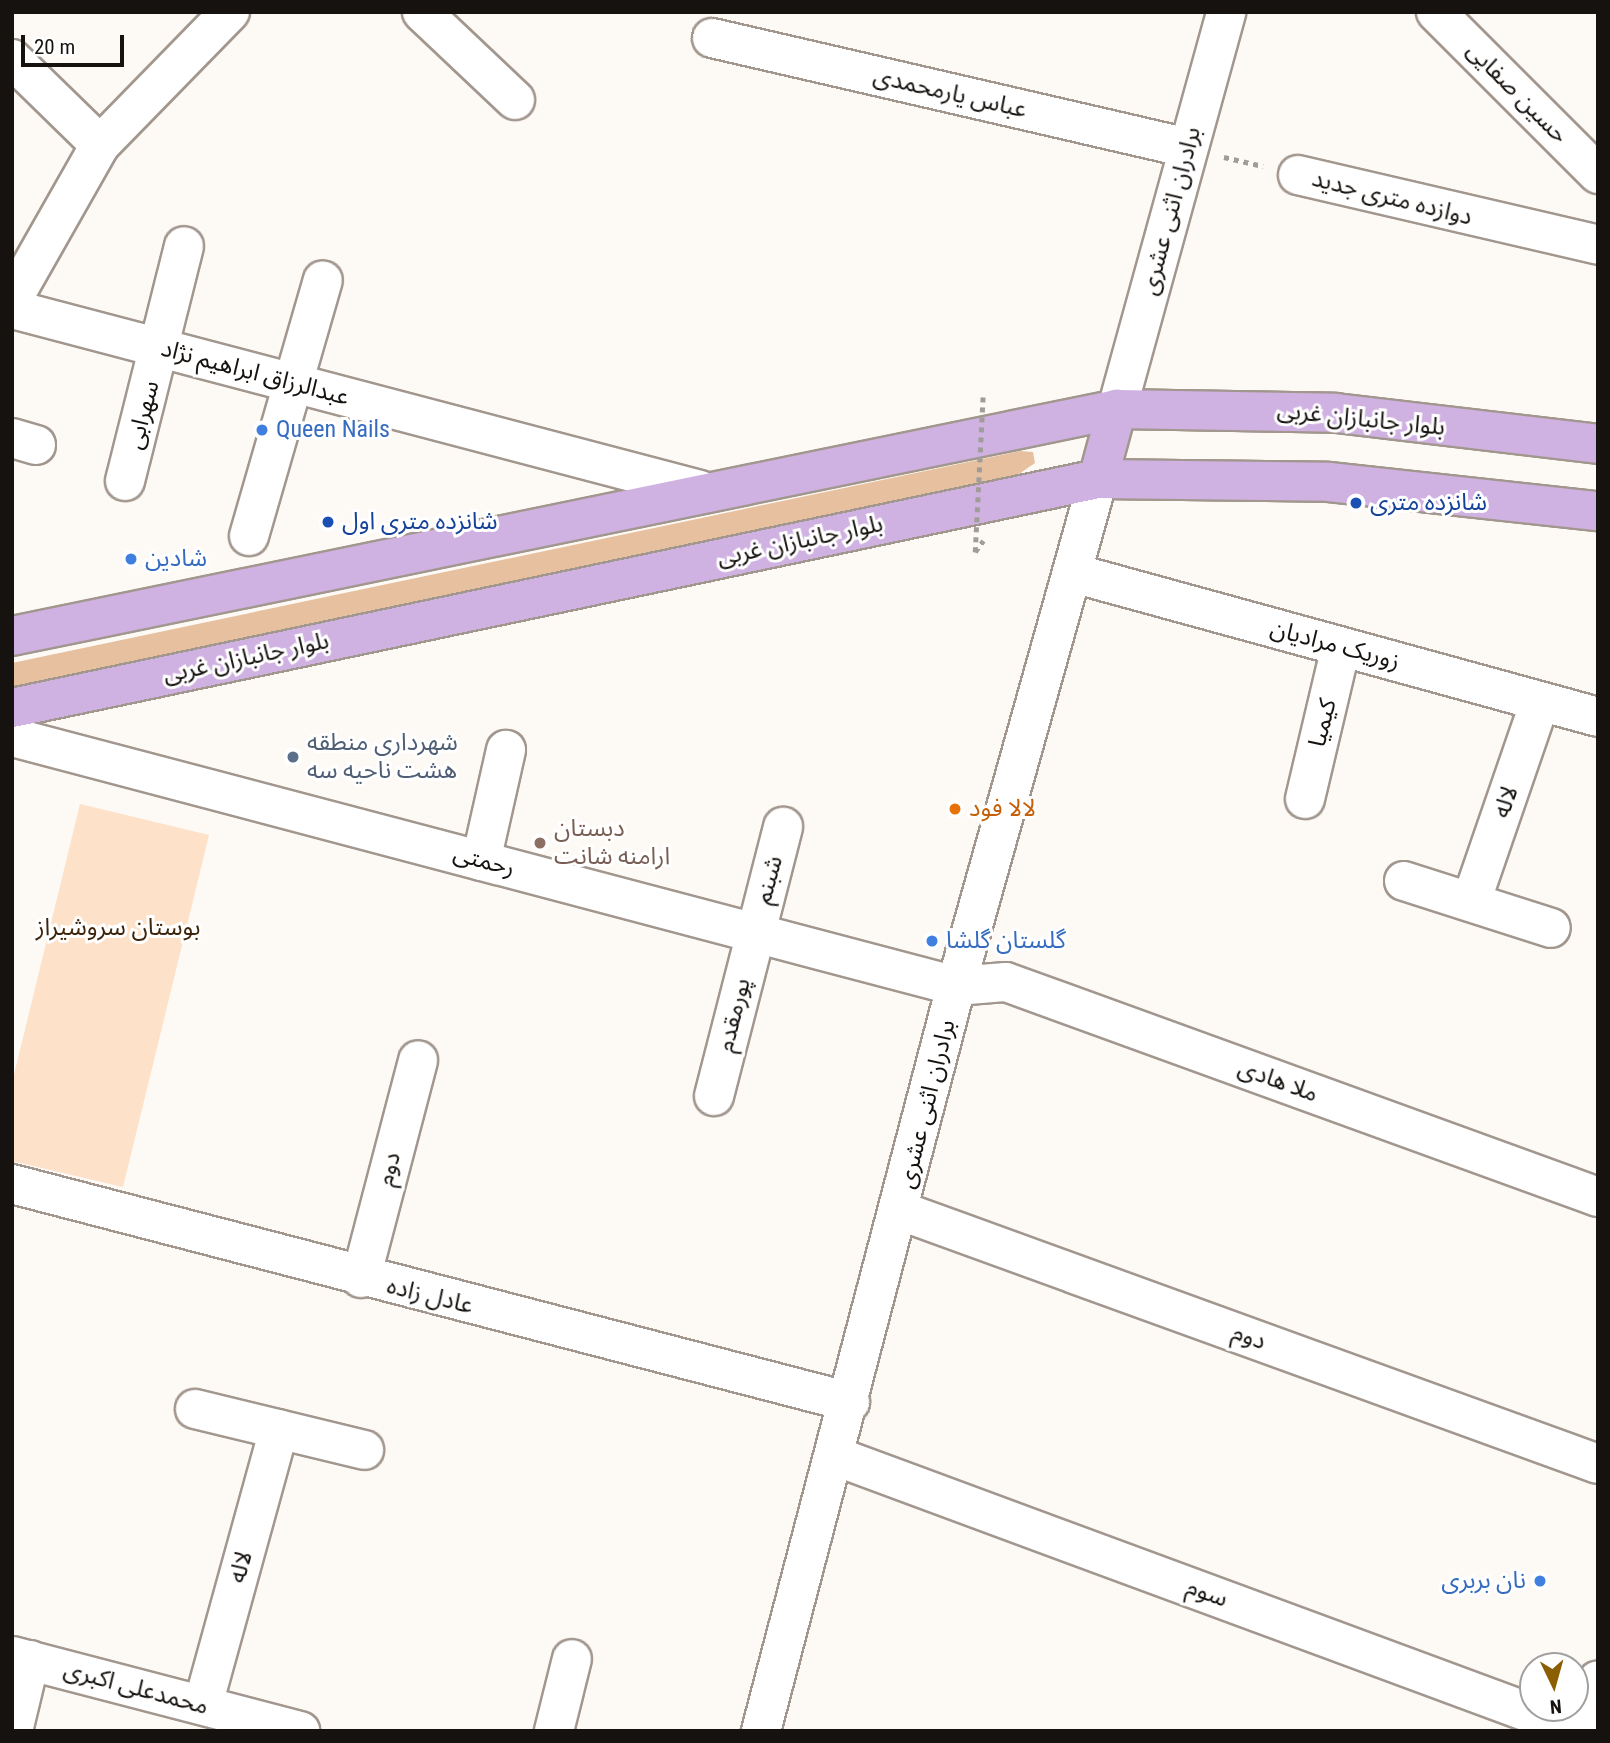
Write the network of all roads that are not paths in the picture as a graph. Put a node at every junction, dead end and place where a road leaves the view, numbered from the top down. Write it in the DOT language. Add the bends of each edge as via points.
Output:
graph roads {
  1 [pos="230,12"];
  2 [pos="422,12"];
  3 [pos="1226,12"];
  4 [pos="1436,12"];
  5 [pos="712,38"];
  6 [pos="12,59"];
  7 [pos="515,100"];
  8 [pos="100,145"];
  9 [pos="1187,148"];
  10 [pos="1298,174"];
  11 [pos="1598,174"];
  12 [pos="1598,245"];
  13 [pos="184,247"];
  14 [pos="323,279"];
  15 [pos="12,300"];
  16 [pos="12,309"];
  17 [pos="161,348"];
  18 [pos="292,382"];
  19 [pos="1117,409"];
  20 [pos="1598,444"];
  21 [pos="1098,479"];
  22 [pos="125,481"];
  23 [pos="700,490"];
  24 [pos="1598,511"];
  25 [pos="249,536"];
  26 [pos="1073,573"];
  27 [pos="12,636"];
  28 [pos="1341,647"];
  29 [pos="1540,702"];
  30 [pos="12,708"];
  31 [pos="1598,717"];
  32 [pos="12,737"];
  33 [pos="506,750"];
  34 [pos="1305,799"];
  35 [pos="783,827"];
  36 [pos="481,861"];
  37 [pos="1404,881"];
  38 [pos="1471,902"];
  39 [pos="1551,928"];
  40 [pos="755,933"];
  41 [pos="956,986"];
  42 [pos="418,1060"];
  43 [pos="714,1096"];
  44 [pos="12,1184"];
  45 [pos="1598,1197"];
  46 [pos="901,1211"];
  47 [pos="361,1278"];
  48 [pos="850,1402"];
  49 [pos="195,1409"];
  50 [pos="279,1429"];
  51 [pos="364,1450"];
  52 [pos="835,1456"];
  53 [pos="1598,1464"];
  54 [pos="21,1658"];
  55 [pos="572,1659"];
  56 [pos="1598,1680"];
  57 [pos="203,1705"];
  58 [pos="767,1729"];
  59 [pos="13,1731"];
  60 [pos="300,1731"];
  61 [pos="554,1731"];
  62 [pos="1580,1731"];
  1 -- 8 [label="street"];
  2 -- 7 [label="street"];
  3 -- 9 [label="street, برادران اثنی عشری"];
  4 -- 11 [label="street, حسین صفایی"];
  5 -- 9 [label="street, عباس یارمحمدی"];
  6 -- 8 [label="street"];
  8 -- 15 [label="street"];
  9 -- 19 [label="street, برادران اثنی عشری"];
  10 -- 12 [label="street, دوازده متری جدید"];
  13 -- 17 [label="street, سهرابی"];
  14 -- 18 [label="street"];
  16 -- 17 [label="street, عبدالرزاق ابراهیم نژاد"];
  17 -- 18 [label="street, عبدالرزاق ابراهیم نژاد"];
  17 -- 22 [label="street, سهرابی"];
  18 -- 23 [label="street, عبدالرزاق ابراهیم نژاد"];
  18 -- 25 [label="street"];
  19 -- 20 [label="main road, بلوار جانبازان غربی" via="1335,413"];
  19 -- 21 [label="main road"];
  19 -- 23 [label="main road, بلوار جانبازان غربی"];
  21 -- 24 [label="main road, بلوار جانبازان غربی" via="1329,482"];
  21 -- 26 [label="street, برادران اثنی عشری"];
  21 -- 30 [label="main road, بلوار جانبازان غربی"];
  23 -- 27 [label="main road, بلوار جانبازان غربی"];
  26 -- 28 [label="street, زوریک مرادیان"];
  26 -- 41 [label="street, برادران اثنی عشری"];
  28 -- 29 [label="street, زوریک مرادیان"];
  28 -- 34 [label="street, کیمیا"];
  29 -- 31 [label="street, زوریک مرادیان"];
  29 -- 38 [label="street, لاله"];
  32 -- 36 [label="street, رحمتی"];
  33 -- 36 [label="street"];
  35 -- 40 [label="street, شبنم"];
  36 -- 40 [label="street, رحمتی"];
  37 -- 38 [label="street"];
  38 -- 39 [label="street"];
  40 -- 41 [label="street, رحمتی"];
  40 -- 43 [label="street, پورمقدم"];
  41 -- 45 [label="street, ملا هادی" via="1006,982"];
  41 -- 46 [label="street, برادران اثنی عشری"];
  42 -- 47 [label="street, دوم"];
  44 -- 47 [label="street, عادل زاده"];
  46 -- 48 [label="street, برادران اثنی عشری"];
  46 -- 53 [label="street, دوم"];
  47 -- 48 [label="street, عادل زاده"];
  48 -- 52 [label="street, برادران اثنی عشری"];
  49 -- 50 [label="street"];
  50 -- 51 [label="street"];
  50 -- 57 [label="street, لاله"];
  52 -- 58 [label="street, برادران اثنی عشری"];
  52 -- 62 [label="street, سوم"];
  54 -- 57 [label="street, محمدعلی اکبری"];
  54 -- 59 [label="street"];
  55 -- 61 [label="street"];
  56 -- 62 [label="street"];
  57 -- 60 [label="street, محمدعلی اکبری"];
}
